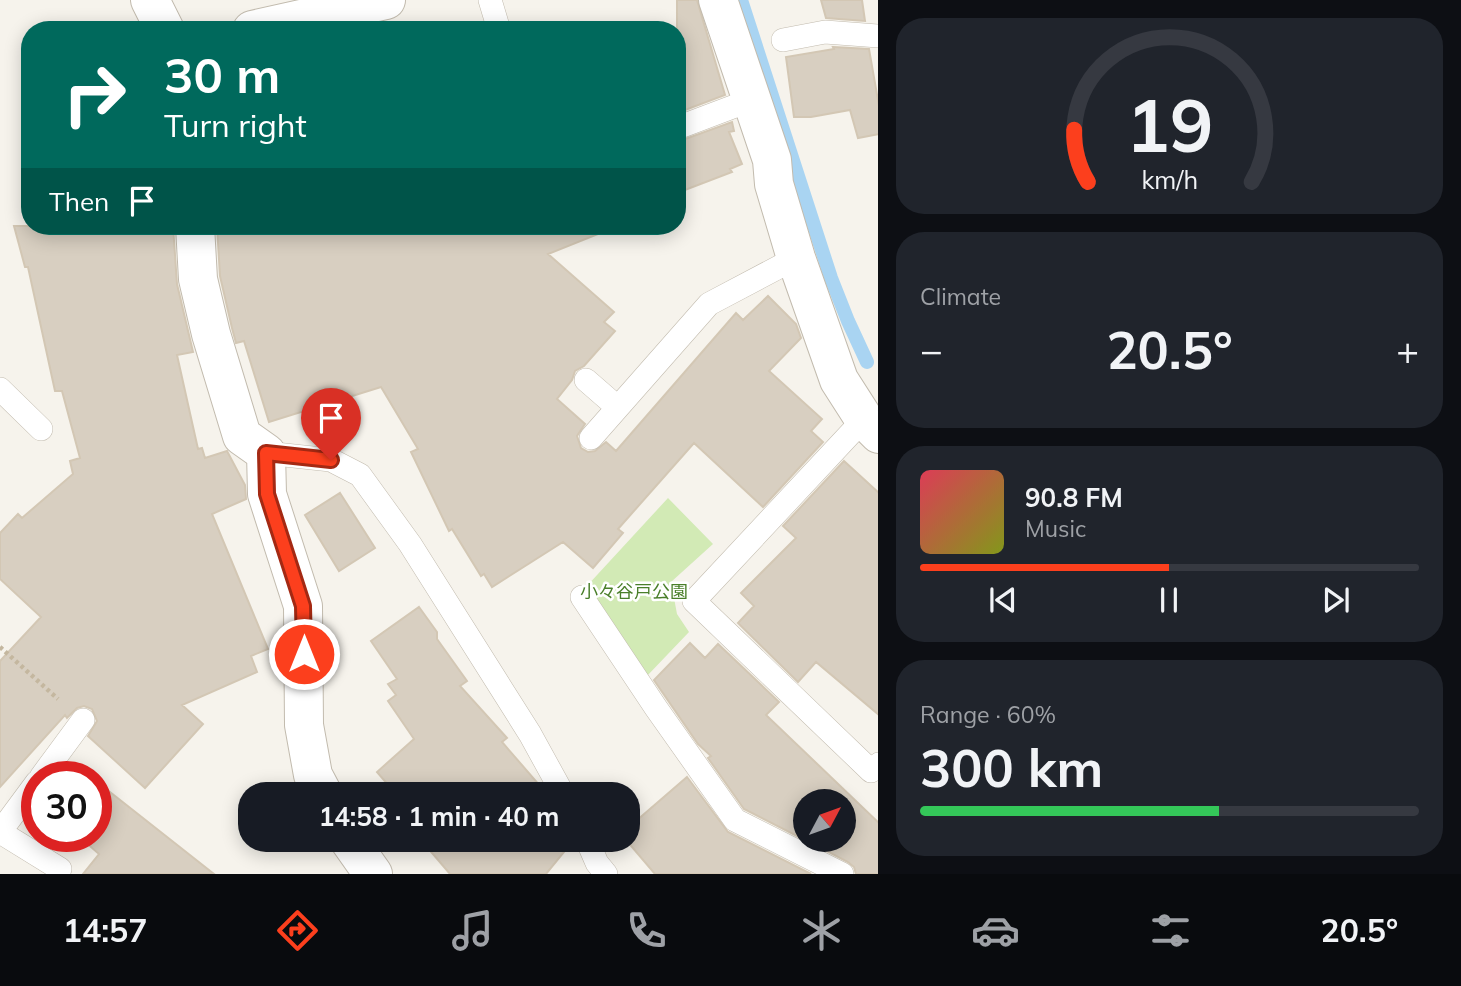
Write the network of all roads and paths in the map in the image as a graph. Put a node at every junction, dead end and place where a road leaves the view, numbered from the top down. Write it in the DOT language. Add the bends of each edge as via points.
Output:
graph roads {
  1 [pos="150,0"];
  2 [pos="386,0"];
  3 [pos="490,0"];
  4 [pos="719,0"];
  5 [pos="160,21"];
  6 [pos="292,21"];
  7 [pos="496,21"];
  8 [pos="878,36"];
  9 [pos="783,40"];
  10 [pos="751,100"];
  11 [pos="686,125"];
  12 [pos="197,235"];
  13 [pos="796,258"];
  14 [pos="586,380"];
  15 [pos="0,389"];
  16 [pos="617,407"];
  17 [pos="874,422"];
  18 [pos="41,429"];
  19 [pos="591,438"];
  20 [pos="266,453"];
  21 [pos="582,597"];
  22 [pos="0,647"];
  23 [pos="83,720"];
  24 [pos="53,761"];
  25 [pos="878,764"];
  26 [pos="317,782"];
  27 [pos="556,782"];
  28 [pos="21,804"];
  29 [pos="0,832"];
  30 [pos="357,852"];
  31 [pos="592,852"];
  32 [pos="60,869"];
  33 [pos="373,874"];
  34 [pos="606,874"];
  35 [pos="842,874"];
  1 -- 5 [label="street"];
  2 -- 6 [label="street"];
  3 -- 7 [label="lane"];
  4 -- 10 [label="street"];
  8 -- 9 [label="lane" via="825,33"];
  10 -- 11 [label="lane"];
  10 -- 13 [label="street" via="772,160 774,184"];
  12 -- 20 [label="street" via="198,279 242,436"];
  13 -- 16 [label="lane" via="709,304"];
  13 -- 17 [label="street" via="839,380"];
  14 -- 16 [label="lane"];
  15 -- 18 [label="lane"];
  16 -- 19 [label="lane"];
  17 -- 25 [label="lane" via="773,514 694,601 871,771"];
  20 -- 26 [label="street" via="267,494 303,606 304,725"];
  20 -- 27 [label="lane" via="331,460 360,475 410,544"];
  21 -- 35 [label="lane" via="735,820"];
  22 -- 23 [label="path"];
  23 -- 24 [label="lane"];
  28 -- 29 [label="lane"];
  29 -- 32 [label="lane"];
  30 -- 33 [label="street"];
  31 -- 34 [label="lane"];
}
